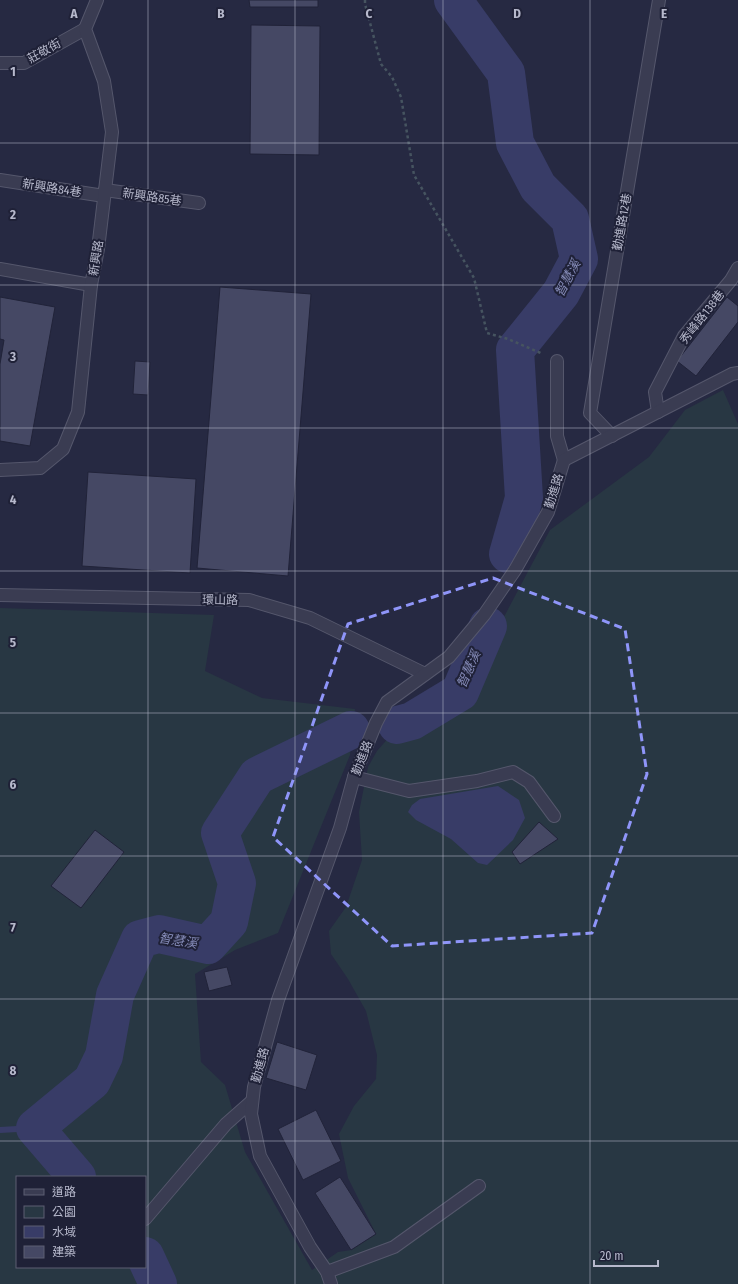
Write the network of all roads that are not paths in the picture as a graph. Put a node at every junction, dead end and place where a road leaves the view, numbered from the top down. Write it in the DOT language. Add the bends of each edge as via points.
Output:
graph roads {
  1 [pos="97,0"];
  2 [pos="659,0"];
  3 [pos="85,29"];
  4 [pos="0,63"];
  5 [pos="0,180"];
  6 [pos="104,193"];
  7 [pos="199,203"];
  8 [pos="738,268"];
  9 [pos="0,269"];
  10 [pos="92,285"];
  11 [pos="557,361"];
  12 [pos="738,373"];
  13 [pos="658,412"];
  14 [pos="612,436"];
  15 [pos="564,460"];
  16 [pos="0,470"];
  17 [pos="0,595"];
  18 [pos="425,674"];
  19 [pos="354,777"];
  20 [pos="554,816"];
  21 [pos="252,1101"];
  22 [pos="479,1186"];
  23 [pos="146,1218"];
  24 [pos="329,1278"];
  1 -- 3 [label="street"];
  2 -- 14 [label="street, 勤進路12巷" via="590,413"];
  3 -- 4 [label="street, 莊敬街" via="24,63"];
  3 -- 6 [label="street, 新興路" via="104,81 112,132"];
  5 -- 6 [label="street, 新興路84巷"];
  6 -- 7 [label="street, 新興路85巷"];
  6 -- 10 [label="street, 新興路"];
  8 -- 13 [label="street, 秀峰路138巷" via="684,336 655,392"];
  9 -- 10 [label="street"];
  10 -- 16 [label="street, 新興路" via="78,412 63,449 40,468"];
  11 -- 15 [label="street" via="556,436"];
  12 -- 13 [label="street, 勤進路"];
  13 -- 14 [label="street, 勤進路"];
  14 -- 15 [label="street, 勤進路"];
  15 -- 18 [label="street, 勤進路" via="548,512 515,570 484,615 449,657"];
  17 -- 18 [label="street, 環山路" via="249,600 310,618"];
  18 -- 19 [label="street, 勤進路" via="387,702"];
  19 -- 20 [label="street" via="408,791 477,781 513,772 529,782"];
  19 -- 21 [label="street, 勤進路" via="340,828 278,1000"];
  21 -- 23 [label="street" via="226,1124"];
  21 -- 24 [label="street, 勤進路" via="251,1114 260,1156"];
  22 -- 24 [label="street" via="394,1248"];
}
